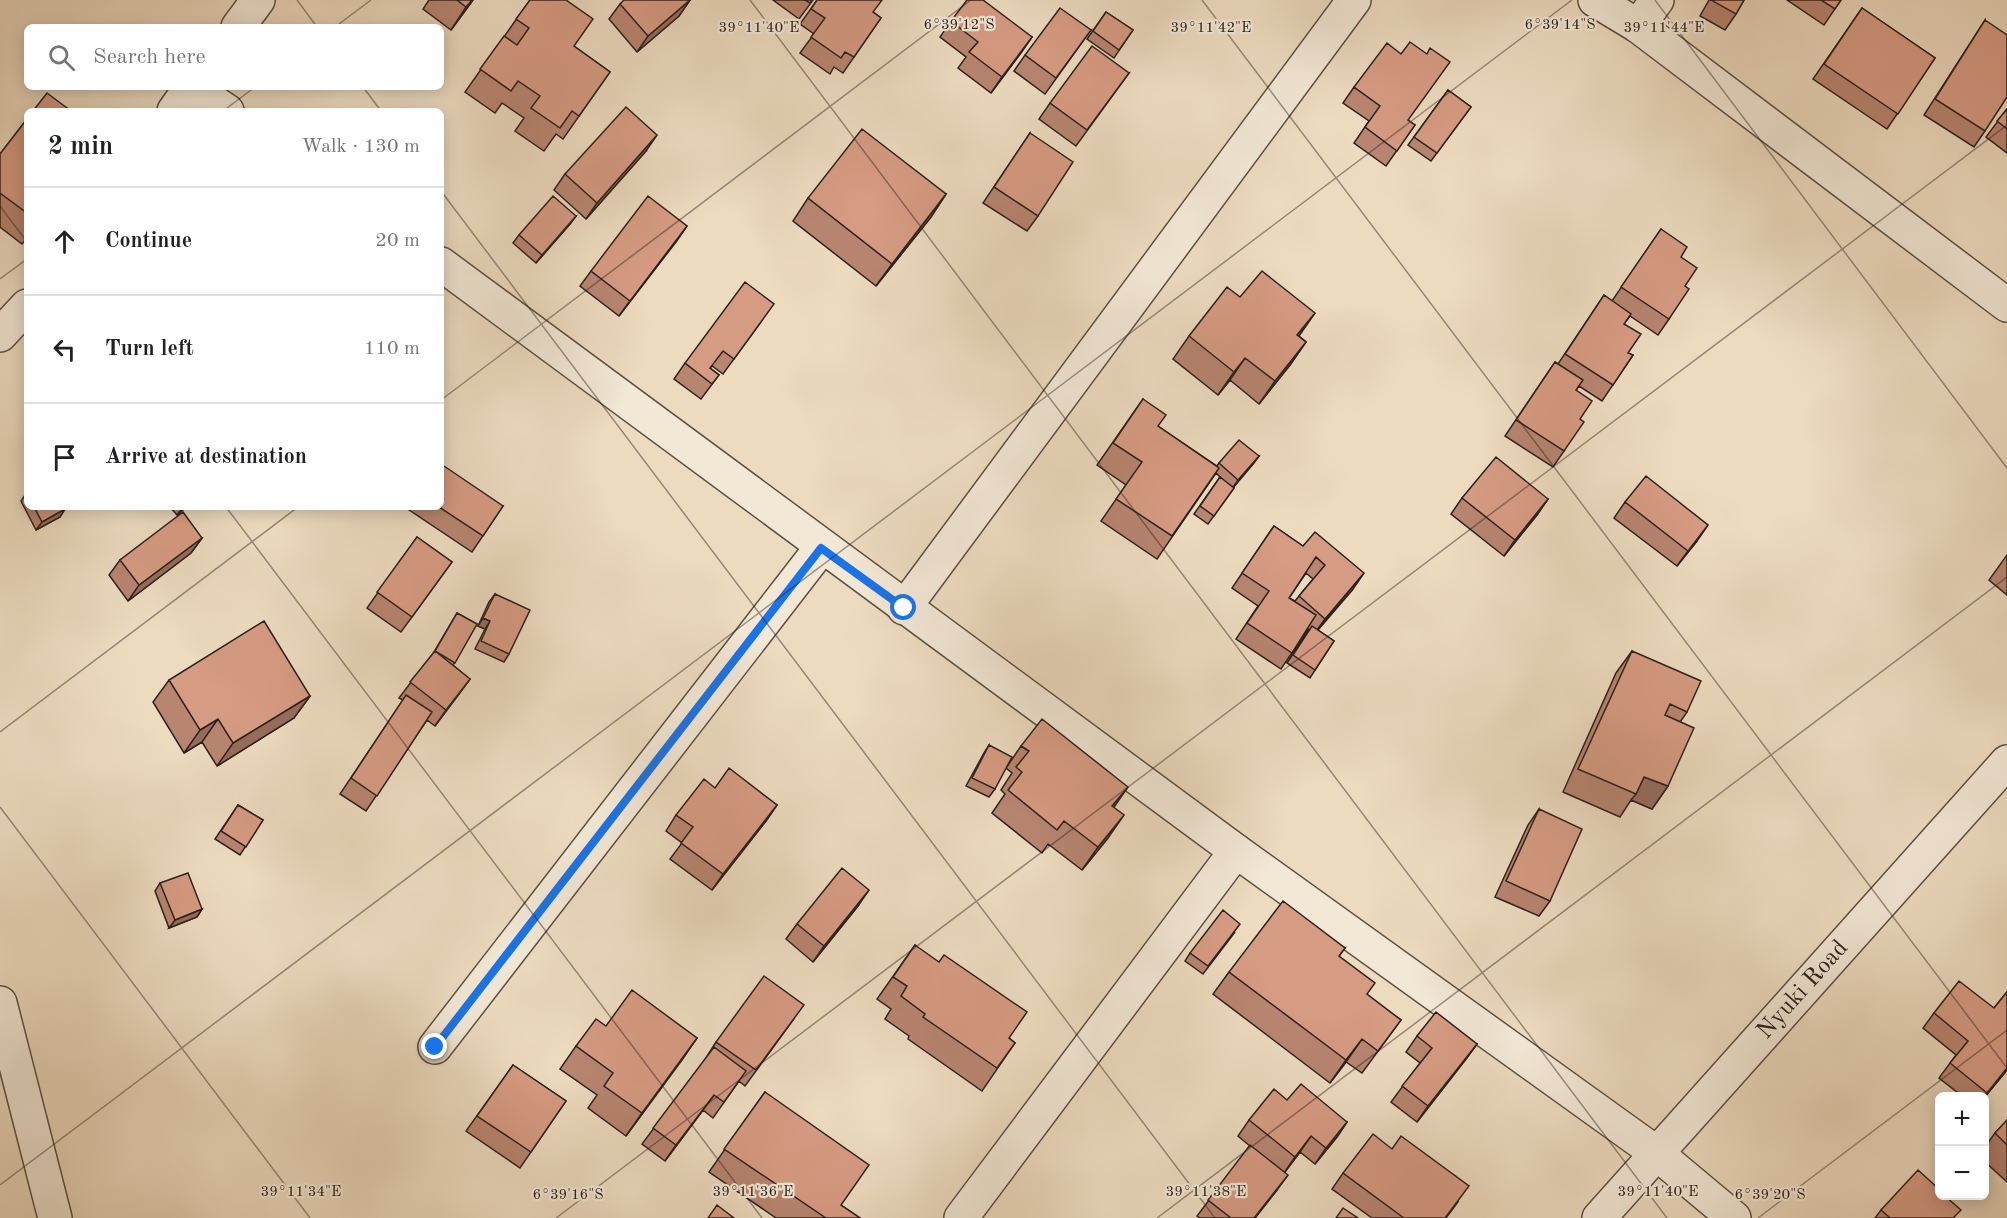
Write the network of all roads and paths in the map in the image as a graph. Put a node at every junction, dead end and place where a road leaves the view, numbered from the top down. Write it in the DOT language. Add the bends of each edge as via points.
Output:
graph roads {
  1 [pos="258,0"];
  2 [pos="1353,0"];
  3 [pos="1595,0"];
  4 [pos="1658,0"];
  5 [pos="240,24"];
  6 [pos="1638,26"];
  7 [pos="189,90"];
  8 [pos="196,90"];
  9 [pos="176,108"];
  10 [pos="222,108"];
  11 [pos="444,266"];
  12 [pos="2007,305"];
  13 [pos="24,309"];
  14 [pos="0,334"];
  15 [pos="821,548"];
  16 [pos="904,608"];
  17 [pos="2007,762"];
  18 [pos="1236,851"];
  19 [pos="0,1003"];
  20 [pos="435,1047"];
  21 [pos="1655,1152"];
  22 [pos="56,1218"];
  23 [pos="961,1218"];
  24 [pos="1599,1218"];
  25 [pos="1734,1218"];
  1 -- 5 [label="street"];
  2 -- 16 [label="street"];
  3 -- 6 [label="street"];
  4 -- 6 [label="street"];
  6 -- 12 [label="street"];
  7 -- 9 [label="street"];
  8 -- 10 [label="street"];
  11 -- 15 [label="street"];
  13 -- 14 [label="street"];
  15 -- 16 [label="street"];
  15 -- 20 [label="street"];
  16 -- 18 [label="street"];
  17 -- 21 [label="street, Nyuki Road"];
  18 -- 21 [label="street"];
  18 -- 23 [label="street"];
  19 -- 22 [label="street"];
  21 -- 24 [label="street, Nyuki Road"];
  21 -- 25 [label="street"];
}
